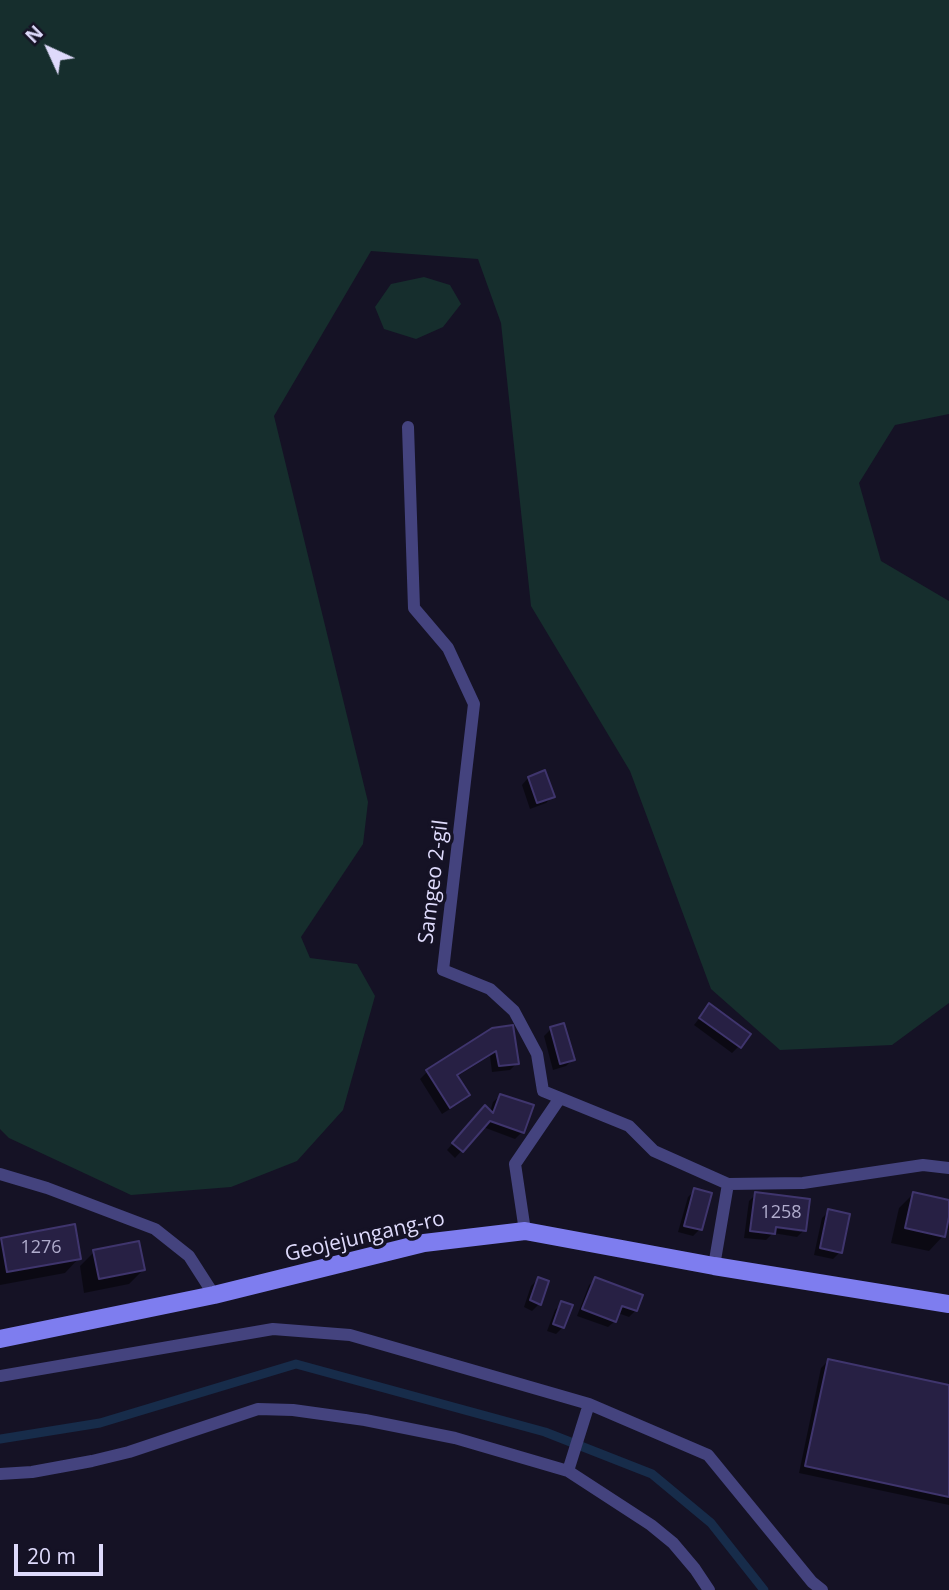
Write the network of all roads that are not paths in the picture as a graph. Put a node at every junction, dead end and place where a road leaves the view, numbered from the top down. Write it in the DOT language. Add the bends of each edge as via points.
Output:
graph roads {
  1 [pos="408,427"];
  2 [pos="560,1098"];
  3 [pos="949,1168"];
  4 [pos="0,1174"];
  5 [pos="728,1184"];
  6 [pos="525,1231"];
  7 [pos="714,1266"];
  8 [pos="214,1296"];
  9 [pos="949,1304"];
  10 [pos="0,1339"];
  11 [pos="0,1376"];
  12 [pos="589,1404"];
  13 [pos="568,1471"];
  14 [pos="0,1474"];
  15 [pos="709,1590"];
  16 [pos="822,1590"];
  1 -- 2 [label="lane, Samgeo 2-gil" via="414,608 449,648 474,704 443,970 490,989 514,1011 537,1054 543,1091"];
  2 -- 5 [label="lane, Samgeo 2-gil" via="629,1126 654,1151"];
  2 -- 6 [label="lane" via="515,1164"];
  3 -- 5 [label="lane, Samgeo 2-gil" via="923,1165 803,1183"];
  4 -- 8 [label="lane" via="155,1228 189,1256"];
  5 -- 7 [label="lane"];
  6 -- 7 [label="main road, Geojejungang-ro"];
  6 -- 8 [label="main road, Geojejungang-ro" via="424,1243"];
  7 -- 9 [label="main road, Geojejungang-ro"];
  8 -- 10 [label="main road, Geojejungang-ro"];
  11 -- 12 [label="lane" via="273,1329 350,1335"];
  12 -- 13 [label="lane"];
  12 -- 16 [label="lane" via="708,1455"];
  13 -- 14 [label="lane" via="455,1438 365,1420 258,1409 129,1452"];
  13 -- 15 [label="lane" via="673,1543"];
}
